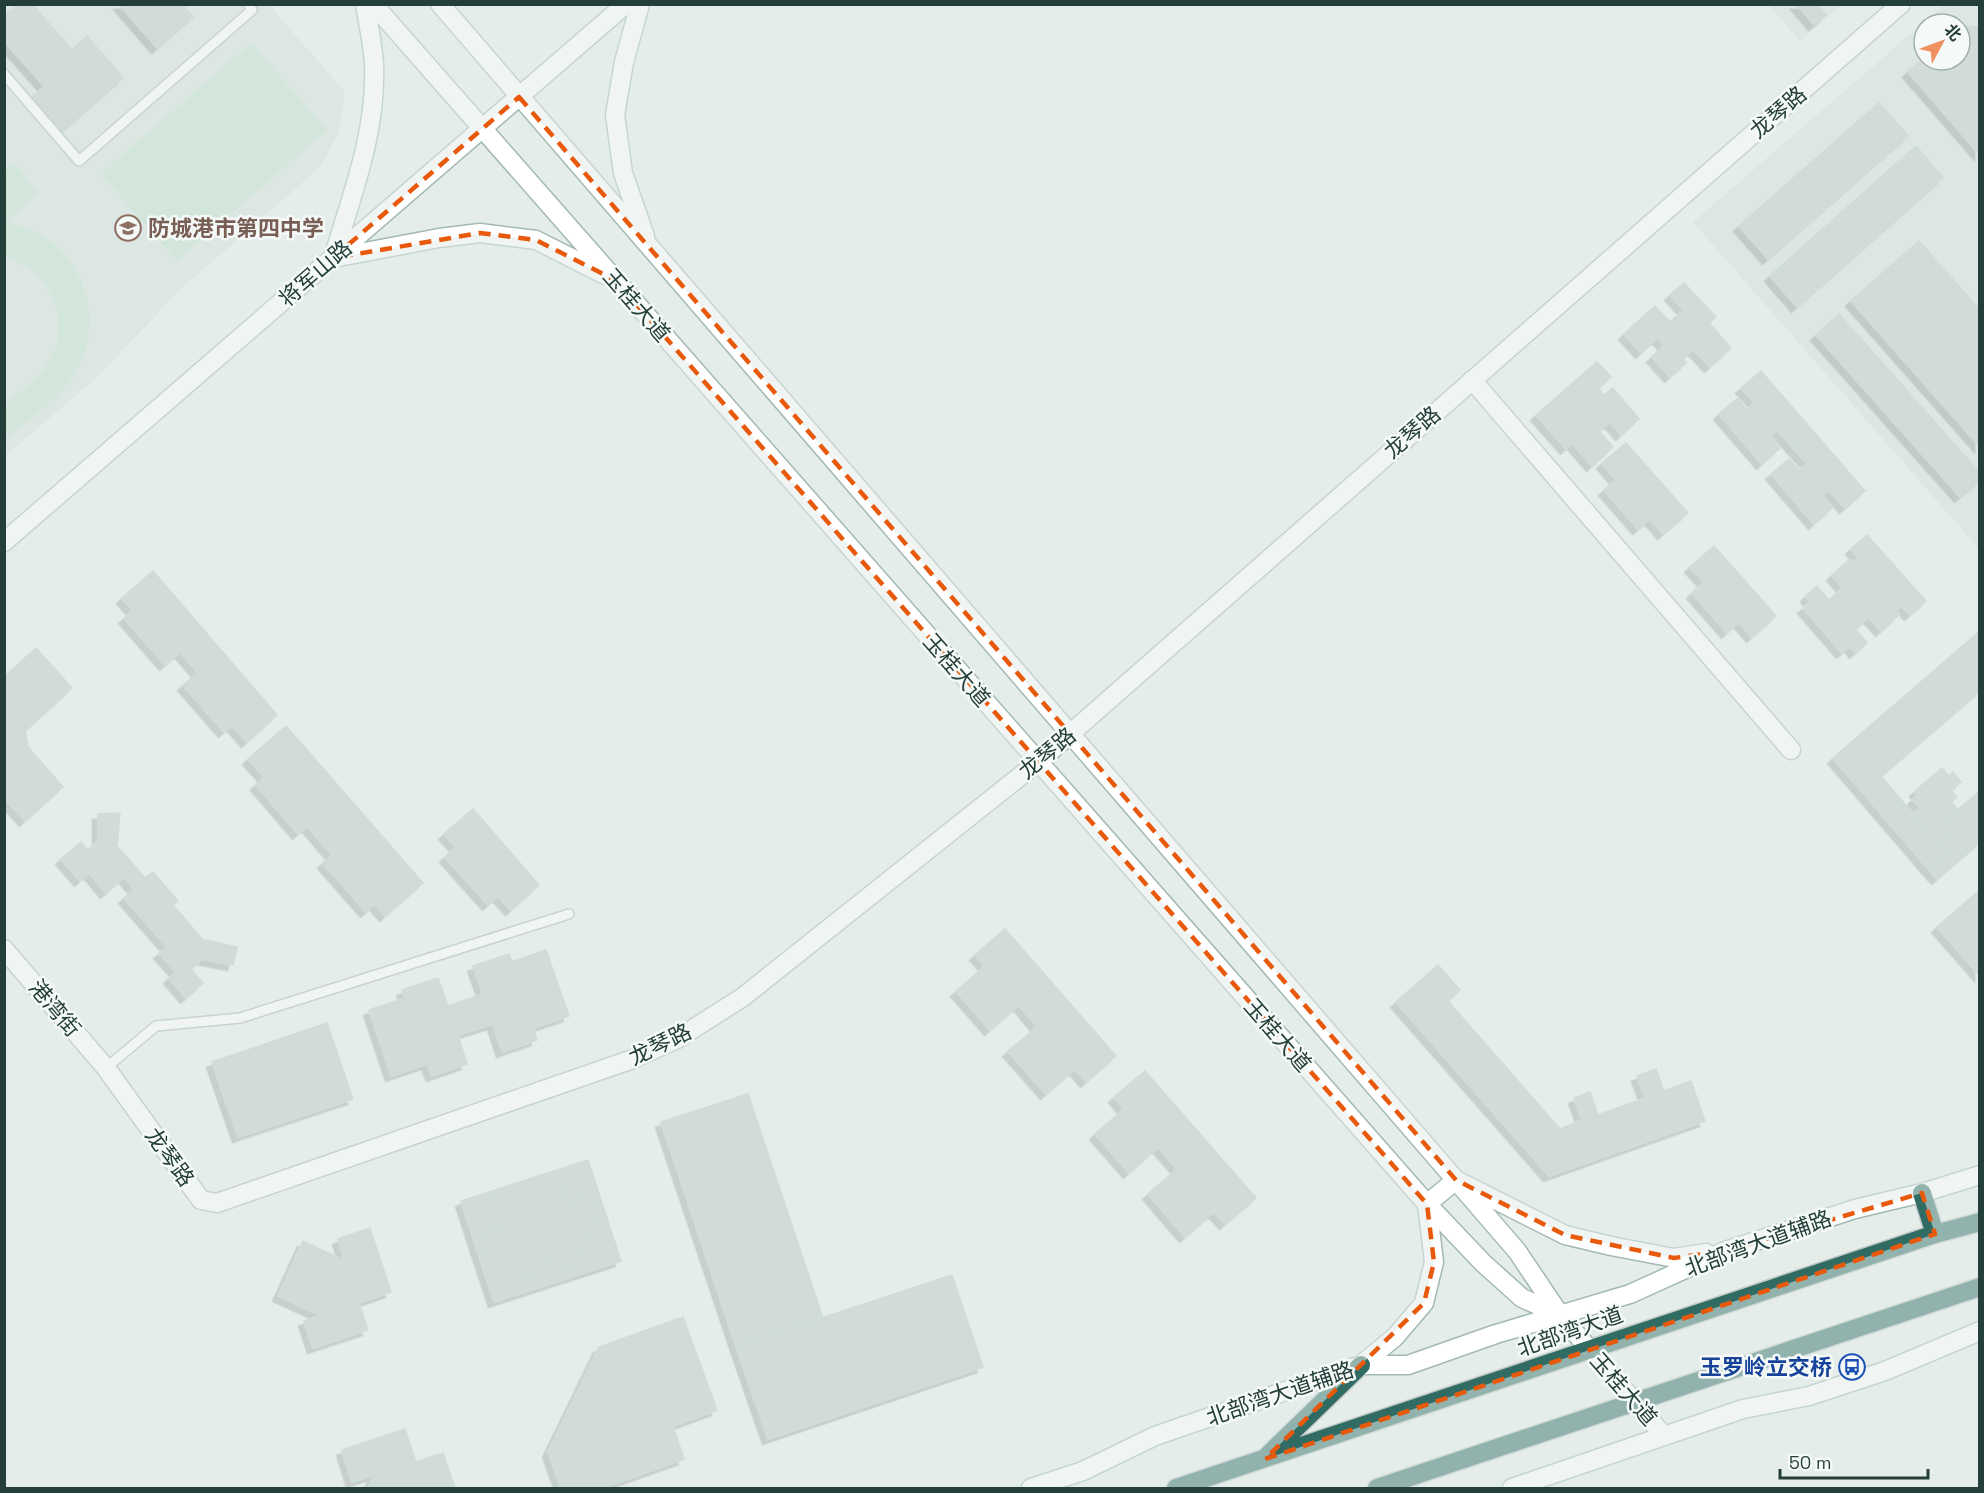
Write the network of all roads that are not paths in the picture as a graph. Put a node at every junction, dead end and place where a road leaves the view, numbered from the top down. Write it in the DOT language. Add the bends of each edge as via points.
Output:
graph roads {
  1 [pos="248,4"];
  2 [pos="364,4"];
  3 [pos="373,4"];
  4 [pos="440,4"];
  5 [pos="626,4"];
  6 [pos="640,4"];
  7 [pos="1901,4"];
  8 [pos="4,74"];
  9 [pos="519,97"];
  10 [pos="482,129"];
  11 [pos="649,246"];
  12 [pos="333,258"];
  13 [pos="615,280"];
  14 [pos="1472,380"];
  15 [pos="4,542"];
  16 [pos="1071,734"];
  17 [pos="1791,750"];
  18 [pos="1038,762"];
  19 [pos="569,914"];
  20 [pos="4,949"];
  21 [pos="106,1068"];
  22 [pos="1980,1175"];
  23 [pos="1456,1180"];
  24 [pos="1922,1193"];
  25 [pos="1426,1204"];
  26 [pos="1980,1222"];
  27 [pos="1935,1234"];
  28 [pos="1725,1251"];
  29 [pos="1980,1287"];
  30 [pos="1560,1315"];
  31 [pos="1980,1331"];
  32 [pos="1590,1350"];
  33 [pos="1361,1365"];
  34 [pos="1636,1403"];
  35 [pos="1664,1436"];
  36 [pos="1264,1459"];
  37 [pos="1031,1488"];
  38 [pos="1176,1488"];
  39 [pos="1377,1488"];
  40 [pos="1512,1488"];
  1 -- 8 [label="lane" via="252,10 79,160"];
  2 -- 12 [label="main road" via="374,64 371,114 364,157"];
  3 -- 10 [label="main road, 玉桂大道"];
  4 -- 9 [label="main road, 玉桂大道"];
  5 -- 9 [label="main road, 将军山路"];
  6 -- 11 [label="main road" via="615,115 623,173"];
  7 -- 14 [label="main road, 龙琴路"];
  9 -- 10 [label="main road, 将军山路"];
  9 -- 11 [label="main road, 玉桂大道"];
  10 -- 12 [label="main road, 将军山路"];
  10 -- 13 [label="main road, 玉桂大道"];
  11 -- 16 [label="main road, 玉桂大道"];
  12 -- 13 [label="main road" via="480,233 536,240"];
  12 -- 15 [label="main road, 将军山路"];
  13 -- 18 [label="main road, 玉桂大道"];
  14 -- 16 [label="main road, 龙琴路"];
  14 -- 17 [label="main road"];
  16 -- 18 [label="main road, 龙琴路"];
  16 -- 23 [label="main road, 玉桂大道"];
  18 -- 21 [label="main road, 龙琴路" via="743,997 677,1039 633,1059 217,1203 201,1200"];
  18 -- 25 [label="main road, 玉桂大道"];
  19 -- 21 [label="lane" via="240,1018 156,1026"];
  20 -- 21 [label="main road, 港湾街"];
  22 -- 24 [label="main road, 北部湾大道辅路"];
  23 -- 25 [label="main road"];
  23 -- 28 [label="main road" via="1565,1235 1674,1258"];
  23 -- 30 [label="main road, 玉桂大道" via="1517,1251"];
  24 -- 27 [label="highway"];
  24 -- 28 [label="main road, 北部湾大道辅路" via="1855,1209"];
  25 -- 30 [label="main road, 玉桂大道" via="1522,1298"];
  25 -- 33 [label="main road" via="1434,1262 1424,1303 1395,1337"];
  26 -- 27 [label="highway, 北部湾大道"];
  27 -- 32 [label="highway, 北部湾大道"];
  28 -- 30 [label="main road, 北部湾大道辅路" via="1630,1294"];
  29 -- 34 [label="highway"];
  30 -- 32 [label="main road, 玉桂大道"];
  30 -- 33 [label="main road, 北部湾大道辅路" via="1408,1365"];
  31 -- 35 [label="main road" via="1820,1393 1743,1409"];
  32 -- 34 [label="main road, 玉桂大道"];
  32 -- 36 [label="highway, 北部湾大道"];
  33 -- 36 [label="highway"];
  33 -- 37 [label="main road, 北部湾大道辅路" via="1155,1436 1083,1471"];
  34 -- 35 [label="main road, 玉桂大道"];
  34 -- 39 [label="highway"];
  35 -- 40 [label="main road"];
  36 -- 38 [label="highway, 北部湾大道"];
}
